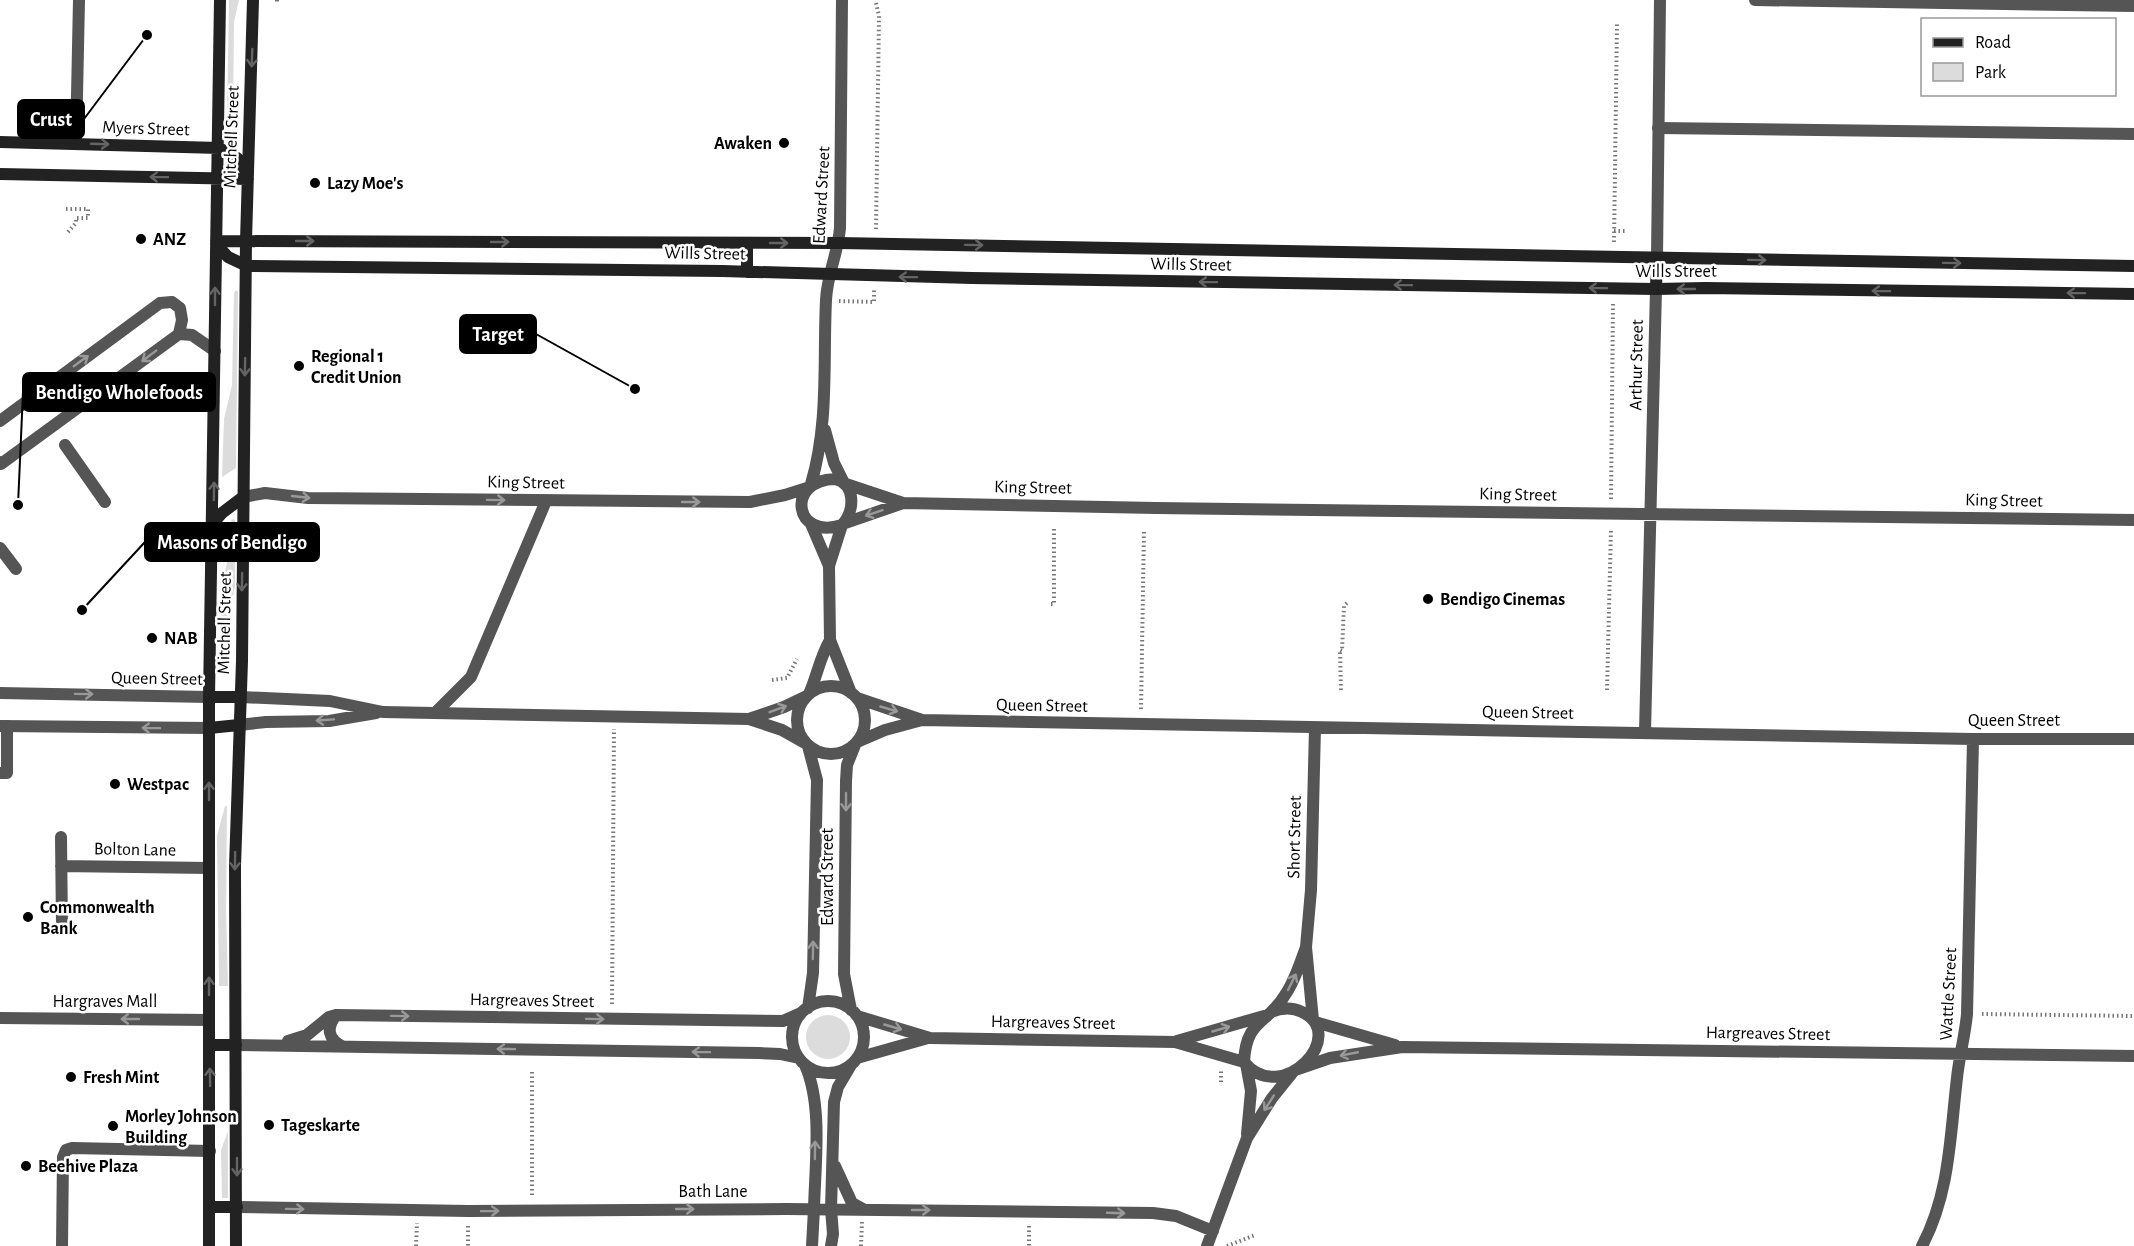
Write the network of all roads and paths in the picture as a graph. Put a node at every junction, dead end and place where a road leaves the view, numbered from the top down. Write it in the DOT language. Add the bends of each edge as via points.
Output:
graph roads {
  1 [pos="79,0"];
  2 [pos="220,0"];
  3 [pos="253,0"];
  4 [pos="842,0"];
  5 [pos="1660,0"];
  6 [pos="1755,0"];
  7 [pos="876,3"];
  8 [pos="2134,6"];
  9 [pos="1617,23"];
  10 [pos="1658,128"];
  11 [pos="2134,134"];
  12 [pos="0,142"];
  13 [pos="76,143"];
  14 [pos="219,148"];
  15 [pos="0,174"];
  16 [pos="218,177"];
  17 [pos="248,177"];
  18 [pos="66,209"];
  19 [pos="1614,231"];
  20 [pos="1626,231"];
  21 [pos="68,232"];
  22 [pos="876,234"];
  23 [pos="246,241"];
  24 [pos="216,242"];
  25 [pos="1614,242"];
  26 [pos="747,243"];
  27 [pos="839,243"];
  28 [pos="1657,258"];
  29 [pos="247,266"];
  30 [pos="2134,266"];
  31 [pos="747,272"];
  32 [pos="830,275"];
  33 [pos="874,287"];
  34 [pos="1656,289"];
  35 [pos="2134,294"];
  36 [pos="1614,299"];
  37 [pos="838,300"];
  38 [pos="179,334"];
  39 [pos="215,351"];
  40 [pos="0,421"];
  41 [pos="824,426"];
  42 [pos="59,436"];
  43 [pos="0,462"];
  44 [pos="845,482"];
  45 [pos="809,486"];
  46 [pos="243,497"];
  47 [pos="546,501"];
  48 [pos="105,502"];
  49 [pos="903,502"];
  50 [pos="1611,503"];
  51 [pos="1650,513"];
  52 [pos="2134,520"];
  53 [pos="1611,522"];
  54 [pos="213,523"];
  55 [pos="811,524"];
  56 [pos="843,524"];
  57 [pos="1054,528"];
  58 [pos="1144,529"];
  59 [pos="0,548"];
  60 [pos="829,566"];
  61 [pos="16,569"];
  62 [pos="1349,601"];
  63 [pos="1051,604"];
  64 [pos="830,640"];
  65 [pos="797,659"];
  66 [pos="772,680"];
  67 [pos="1341,690"];
  68 [pos="1607,690"];
  69 [pos="0,693"];
  70 [pos="808,695"];
  71 [pos="854,696"];
  72 [pos="209,697"];
  73 [pos="240,697"];
  74 [pos="383,712"];
  75 [pos="435,713"];
  76 [pos="614,716"];
  77 [pos="749,719"];
  78 [pos="922,720"];
  79 [pos="239,725"];
  80 [pos="1141,725"];
  81 [pos="3,726"];
  82 [pos="209,728"];
  83 [pos="1315,728"];
  84 [pos="1645,732"];
  85 [pos="1973,739"];
  86 [pos="2134,739"];
  87 [pos="856,743"];
  88 [pos="807,744"];
  89 [pos="0,773"];
  90 [pos="61,837"];
  91 [pos="62,866"];
  92 [pos="209,868"];
  93 [pos="62,928"];
  94 [pos="1306,947"];
  95 [pos="805,1010"];
  96 [pos="854,1013"];
  97 [pos="1268,1014"];
  98 [pos="1975,1014"];
  99 [pos="336,1015"];
  100 [pos="2134,1016"];
  101 [pos="0,1018"];
  102 [pos="612,1019"];
  103 [pos="209,1020"];
  104 [pos="1314,1021"];
  105 [pos="930,1038"];
  106 [pos="1175,1042"];
  107 [pos="210,1045"];
  108 [pos="236,1045"];
  109 [pos="269,1045"];
  110 [pos="344,1046"];
  111 [pos="1402,1047"];
  112 [pos="1962,1053"];
  113 [pos="2134,1056"];
  114 [pos="854,1061"];
  115 [pos="802,1062"];
  116 [pos="1245,1063"];
  117 [pos="1222,1066"];
  118 [pos="1296,1070"];
  119 [pos="532,1072"];
  120 [pos="1221,1082"];
  121 [pos="1247,1138"];
  122 [pos="210,1150"];
  123 [pos="833,1162"];
  124 [pos="210,1207"];
  125 [pos="237,1207"];
  126 [pos="532,1209"];
  127 [pos="814,1209"];
  128 [pos="831,1209"];
  129 [pos="417,1211"];
  130 [pos="468,1211"];
  131 [pos="862,1214"];
  132 [pos="1255,1235"];
  133 [pos="1210,1237"];
  134 [pos="62,1246"];
  135 [pos="209,1246"];
  136 [pos="236,1246"];
  137 [pos="416,1246"];
  138 [pos="468,1246"];
  139 [pos="812,1246"];
  140 [pos="831,1246"];
  141 [pos="861,1246"];
  142 [pos="1221,1246"];
  143 [pos="1227,1246"];
  144 [pos="1922,1246"];
  1 -- 13 [label="street"];
  2 -- 14 [label="main road, Mitchell Street"];
  3 -- 17 [label="main road, Mitchell Street, one-way"];
  4 -- 27 [label="street, Edward Street"];
  5 -- 10 [label="street, Arthur Street"];
  6 -- 8 [label="street"];
  7 -- 22 [label="path"];
  9 -- 19 [label="path"];
  10 -- 11 [label="street"];
  10 -- 28 [label="street, Arthur Street"];
  12 -- 13 [label="main road, Myers Street"];
  13 -- 14 [label="main road, Myers Street, one-way"];
  14 -- 16 [label="main road, Mitchell Street"];
  14 -- 17 [label="main road" via="237,158"];
  16 -- 15 [label="main road, one-way"];
  16 -- 17 [label="main road"];
  16 -- 24 [label="main road, Mitchell Street"];
  17 -- 23 [label="main road, Mitchell Street"];
  18 -- 21 [label="path" via="88,209 88,218 76,218"];
  19 -- 20 [label="path"];
  19 -- 25 [label="path"];
  23 -- 24 [label="main road, Wills Street"];
  23 -- 26 [label="main road, Wills Street, one-way"];
  23 -- 29 [label="main road, Mitchell Street"];
  24 -- 29 [label="main road" via="228,257"];
  39 -- 24 [label="main road, Mitchell Street, one-way"];
  26 -- 27 [label="main road, Wills Street, one-way"];
  26 -- 31 [label="main road"];
  27 -- 28 [label="main road, Wills Street, one-way"];
  27 -- 32 [label="street, Edward Street"];
  28 -- 30 [label="main road, Wills Street, one-way"];
  28 -- 34 [label="main road, Arthur Street"];
  29 -- 31 [label="main road, Wills Street"];
  29 -- 46 [label="main road, Mitchell Street, one-way"];
  31 -- 32 [label="main road, Wills Street"];
  34 -- 32 [label="main road, Wills Street, one-way"];
  32 -- 41 [label="street, Edward Street" via="826,300"];
  33 -- 37 [label="path" via="874,302"];
  35 -- 34 [label="main road, Wills Street, one-way"];
  34 -- 51 [label="street, Arthur Street"];
  36 -- 50 [label="path"];
  38 -- 39 [label="street" via="192,335"];
  40 -- 38 [label="street, one-way" via="160,303 172,302 180,308"];
  38 -- 42 [label="street, one-way"];
  54 -- 39 [label="main road, Mitchell Street, one-way"];
  41 -- 44 [label="street, Edward Street" via="834,463"];
  41 -- 45 [label="street, Edward Street"];
  42 -- 43 [label="street"];
  42 -- 48 [label="street"];
  44 -- 45 [label="street" via="826,479"];
  44 -- 49 [label="street, King Street"];
  44 -- 56 [label="street" via="851,508"];
  47 -- 45 [label="street, King Street, one-way" via="750,502"];
  45 -- 55 [label="street" via="802,503"];
  46 -- 47 [label="street, King Street, one-way" via="260,493 308,498"];
  46 -- 54 [label="main road"];
  46 -- 73 [label="main road, Mitchell Street, one-way"];
  47 -- 75 [label="street" via="471,677"];
  49 -- 51 [label="street, King Street"];
  49 -- 56 [label="street, King Street, one-way"];
  51 -- 52 [label="street, King Street"];
  51 -- 84 [label="street, Arthur Street"];
  53 -- 68 [label="path"];
  54 -- 72 [label="main road, Mitchell Street"];
  55 -- 56 [label="street" via="825,529"];
  55 -- 60 [label="street"];
  56 -- 60 [label="street"];
  57 -- 63 [label="path"];
  58 -- 80 [label="path"];
  59 -- 61 [label="street"];
  60 -- 64 [label="street"];
  62 -- 67 [label="path" via="1344,606 1340,650"];
  64 -- 70 [label="street"];
  64 -- 71 [label="street"];
  65 -- 66 [label="path" via="787,678"];
  69 -- 72 [label="street, Queen Street, one-way"];
  70 -- 71 [label="street" via="830,686"];
  77 -- 70 [label="street, Queen Street, one-way"];
  70 -- 88 [label="street" via="797,714 800,734"];
  71 -- 78 [label="street, Queen Street, one-way"];
  71 -- 87 [label="street" via="865,720"];
  72 -- 73 [label="main road, Queen Street"];
  72 -- 82 [label="main road, Mitchell Street"];
  73 -- 74 [label="street, Queen Street" via="330,701"];
  73 -- 79 [label="main road, Mitchell Street"];
  74 -- 75 [label="street, Queen Street"];
  74 -- 79 [label="street, Queen Street, one-way" via="329,721"];
  75 -- 76 [label="street, Queen Street"];
  76 -- 77 [label="street, Queen Street"];
  76 -- 102 [label="path"];
  77 -- 88 [label="street, Queen Street"];
  78 -- 80 [label="street, Queen Street"];
  78 -- 87 [label="street, Queen Street"];
  79 -- 82 [label="main road, Queen Street"];
  79 -- 108 [label="main road, Mitchell Street, one-way"];
  80 -- 83 [label="street, Queen Street"];
  82 -- 81 [label="street, Queen Street, one-way"];
  81 -- 89 [label="street" via="7,773"];
  92 -- 82 [label="main road, Mitchell Street, one-way"];
  83 -- 84 [label="street, Queen Street"];
  83 -- 94 [label="street, Short Street"];
  84 -- 85 [label="street, Queen Street"];
  85 -- 86 [label="street, Queen Street"];
  85 -- 112 [label="street, Wattle Street" via="1967,1014"];
  87 -- 88 [label="street" via="837,754 817,752"];
  87 -- 96 [label="street, Edward Street, one-way" via="847,765 846,781 844,974"];
  95 -- 88 [label="street, Edward Street, one-way" via="813,973 817,780"];
  90 -- 91 [label="street"];
  91 -- 92 [label="street, Bolton Lane"];
  91 -- 93 [label="street"];
  103 -- 92 [label="main road, Mitchell Street, one-way"];
  97 -- 94 [label="street, Short Street, one-way" via="1289,988"];
  94 -- 104 [label="street, Short Street"];
  95 -- 96 [label="street" via="817,1003 830,1002"];
  95 -- 102 [label="street, Hargreaves Street" via="783,1021"];
  95 -- 115 [label="street" via="792,1036 794,1050"];
  96 -- 105 [label="street, Hargreaves Street, one-way"];
  96 -- 114 [label="street" via="863,1038"];
  97 -- 104 [label="street" via="1282,1008 1294,1009"];
  106 -- 97 [label="street, Hargreaves Street, one-way"];
  97 -- 116 [label="street" via="1251,1031"];
  98 -- 100 [label="path"];
  99 -- 102 [label="street, Hargreaves Street, one-way"];
  99 -- 109 [label="street" via="307,1035"];
  99 -- 110 [label="street" via="330,1024 330,1036"];
  103 -- 101 [label="street, Hargraves Mall, one-way"];
  103 -- 107 [label="main road, Mitchell Street"];
  104 -- 111 [label="street, Hargreaves Street"];
  104 -- 118 [label="street" via="1319,1032 1316,1049"];
  105 -- 106 [label="street, Hargreaves Street"];
  105 -- 114 [label="street, Hargreaves Street"];
  106 -- 116 [label="street, Hargreaves Street"];
  107 -- 108 [label="main road"];
  122 -- 107 [label="main road, Mitchell Street, one-way"];
  108 -- 109 [label="street"];
  108 -- 125 [label="main road, Mitchell Street, one-way"];
  109 -- 110 [label="street"];
  115 -- 110 [label="street, one-way" via="780,1054 759,1053"];
  111 -- 112 [label="street, Hargreaves Street"];
  111 -- 118 [label="street, Hargreaves Street, one-way" via="1330,1058"];
  112 -- 113 [label="street, Hargreaves Street"];
  112 -- 144 [label="street, Wattle Street" via="1944,1186 1936,1218"];
  114 -- 115 [label="street" via="840,1071 826,1073"];
  114 -- 123 [label="street" via="836,1094"];
  127 -- 115 [label="street, one-way" via="816,1108 812,1082"];
  116 -- 118 [label="street" via="1268,1076 1280,1077"];
  116 -- 121 [label="street" via="1251,1101"];
  117 -- 120 [label="path"];
  118 -- 121 [label="street, one-way" via="1272,1098"];
  119 -- 126 [label="path"];
  121 -- 133 [label="street"];
  122 -- 124 [label="main road, Mitchell Street"];
  122 -- 134 [label="street" via="66,1150"];
  123 -- 128 [label="street"];
  123 -- 131 [label="street" via="852,1203"];
  124 -- 125 [label="main road, Bath Lane"];
  124 -- 135 [label="main road, Mitchell Street"];
  125 -- 129 [label="street, Bath Lane, one-way"];
  125 -- 136 [label="main road, Mitchell Street"];
  126 -- 127 [label="street, Bath Lane, one-way"];
  130 -- 126 [label="street, Bath Lane, one-way"];
  127 -- 128 [label="street, Bath Lane"];
  127 -- 139 [label="street"];
  128 -- 131 [label="street, Bath Lane"];
  128 -- 140 [label="street"];
  129 -- 130 [label="street, Bath Lane"];
  129 -- 137 [label="path"];
  130 -- 138 [label="path"];
  131 -- 133 [label="street, Bath Lane, one-way" via="1153,1213 1176,1216"];
  131 -- 141 [label="path"];
  132 -- 143 [label="path"];
  133 -- 142 [label="street"];
}
